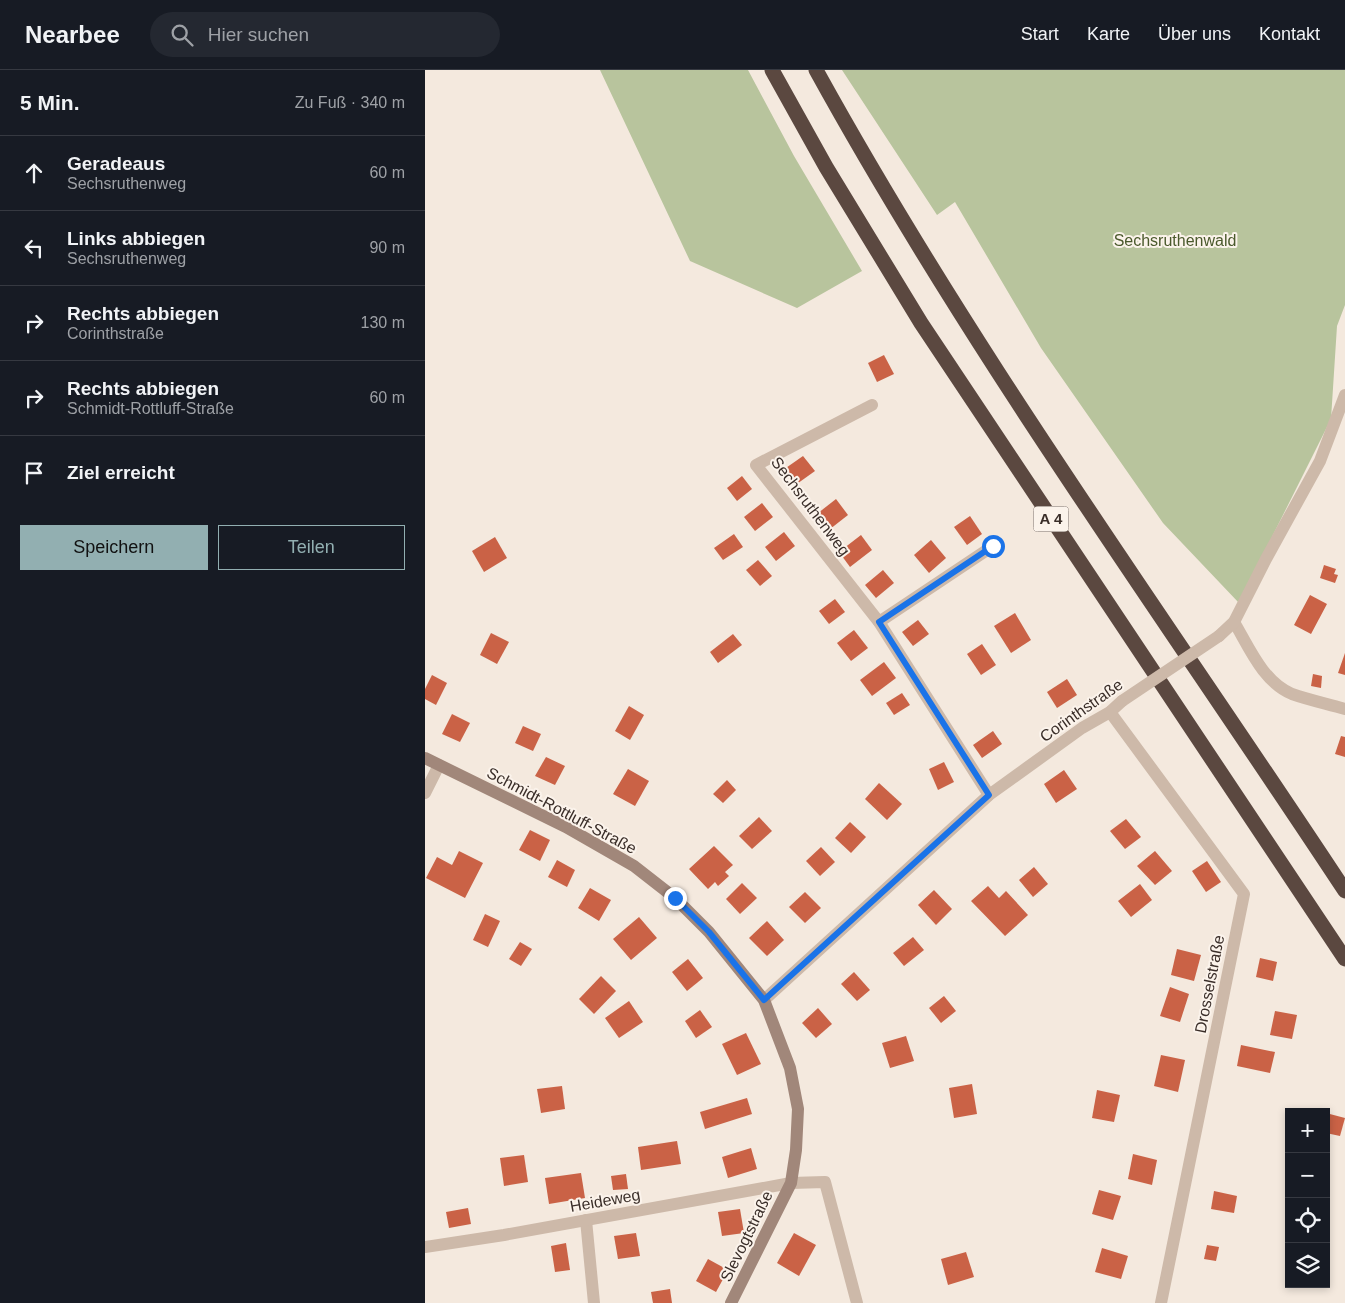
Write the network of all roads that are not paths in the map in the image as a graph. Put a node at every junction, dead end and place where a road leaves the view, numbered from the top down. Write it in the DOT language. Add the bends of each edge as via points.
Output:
graph roads {
  1 [pos="772,70"];
  2 [pos="816,70"];
  3 [pos="1345,395"];
  4 [pos="872,405"];
  5 [pos="993,546"];
  6 [pos="879,622"];
  7 [pos="1234,622"];
  8 [pos="1345,709"];
  9 [pos="1110,712"];
  10 [pos="425,758"];
  11 [pos="439,765"];
  12 [pos="425,794"];
  13 [pos="989,795"];
  14 [pos="1345,891"];
  15 [pos="1345,959"];
  16 [pos="764,1000"];
  17 [pos="791,1183"];
  18 [pos="586,1220"];
  19 [pos="425,1247"];
  20 [pos="594,1303"];
  21 [pos="731,1303"];
  22 [pos="857,1303"];
  23 [pos="1161,1303"];
  1 -- 15 [label="highway, A 4" via="826,167 917,316"];
  2 -- 14 [label="highway, A 4" via="861,152 965,320"];
  3 -- 7 [label="street, Corinthstraße" via="1320,461"];
  4 -- 6 [label="street, Sechsruthenweg" via="756,465"];
  5 -- 6 [label="street"];
  6 -- 13 [label="street, Sechsruthenweg"];
  7 -- 8 [label="street" via="1271,679 1291,693"];
  7 -- 9 [label="street, Corinthstraße, bridge" via="1219,636"];
  9 -- 13 [label="street, Corinthstraße" via="1082,728"];
  9 -- 23 [label="street, Drosselstraße" via="1244,894"];
  10 -- 11 [label="street, Schmidt-Rottluff-Straße"];
  11 -- 12 [label="street"];
  11 -- 16 [label="street, Schmidt-Rottluff-Straße" via="566,826 634,866 675,898 709,932"];
  13 -- 16 [label="street, Corinthstraße"];
  16 -- 17 [label="street, Schmidt-Rottluff-Straße" via="790,1068 798,1108"];
  17 -- 18 [label="street, Heideweg"];
  17 -- 21 [label="street, Slevogtstraße"];
  17 -- 22 [label="street" via="825,1182"];
  18 -- 19 [label="street, Heideweg"];
  18 -- 20 [label="street"];
}
